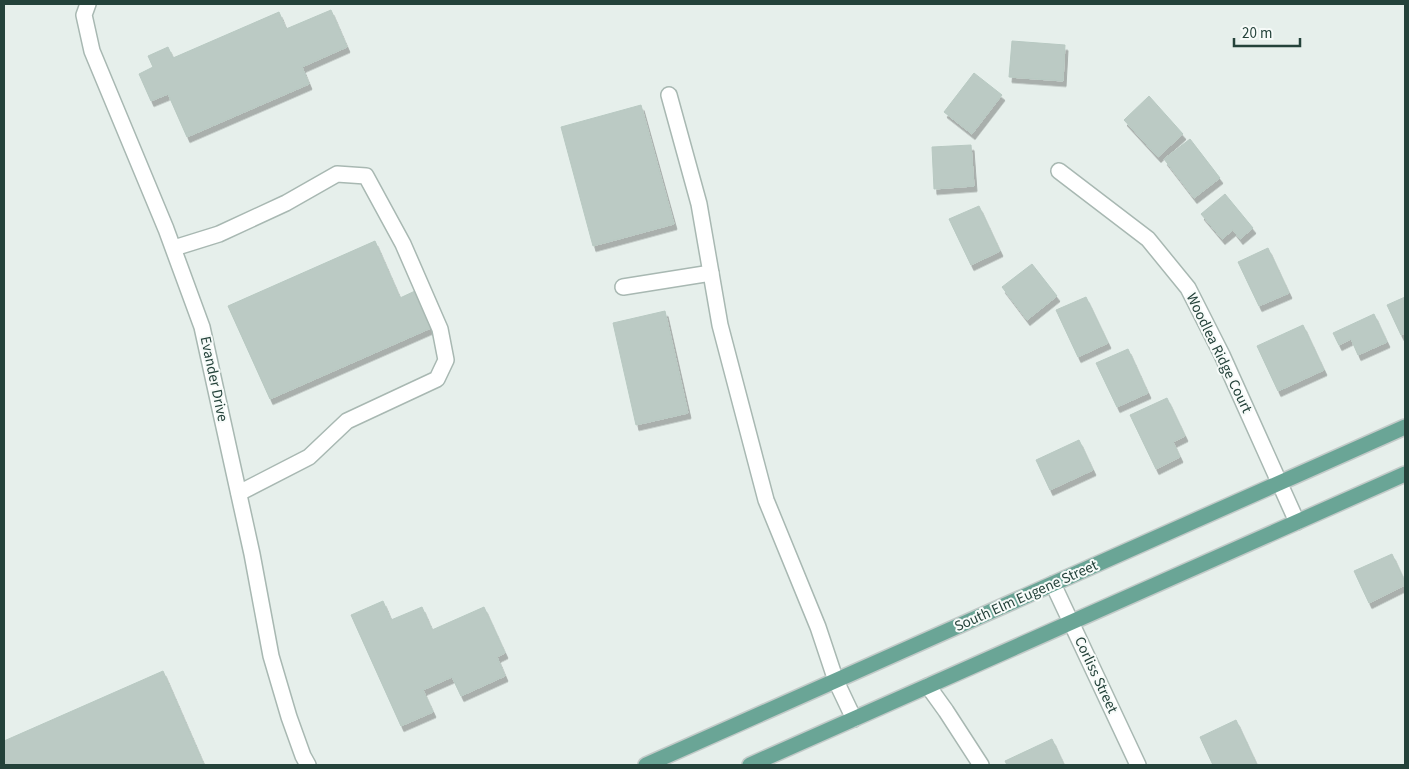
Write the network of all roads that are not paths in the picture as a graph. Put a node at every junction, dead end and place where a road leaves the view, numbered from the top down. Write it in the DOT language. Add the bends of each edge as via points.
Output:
graph roads {
  1 [pos="88,4"];
  2 [pos="669,95"];
  3 [pos="1059,171"];
  4 [pos="174,248"];
  5 [pos="711,273"];
  6 [pos="623,287"];
  7 [pos="1405,427"];
  8 [pos="1405,474"];
  9 [pos="1279,483"];
  10 [pos="239,493"];
  11 [pos="1297,522"];
  12 [pos="1053,584"];
  13 [pos="1071,623"];
  14 [pos="836,680"];
  15 [pos="928,686"];
  16 [pos="854,719"];
  17 [pos="308,765"];
  18 [pos="646,765"];
  19 [pos="750,765"];
  20 [pos="981,765"];
  21 [pos="1138,765"];
  1 -- 4 [label="street, Evander Drive" via="84,15 92,51"];
  2 -- 5 [label="street" via="699,204"];
  3 -- 9 [label="street, Woodlea Ridge Court" via="1148,239 1188,288"];
  4 -- 10 [label="street, Evander Drive" via="202,327"];
  4 -- 10 [label="street" via="219,234 337,174 366,176 403,244 440,329 446,360 437,379 347,421 309,457"];
  5 -- 6 [label="street"];
  5 -- 14 [label="street" via="720,325 766,500"];
  7 -- 9 [label="main road, South Elm Eugene Street"];
  8 -- 11 [label="main road"];
  9 -- 11 [label="street, Woodlea Ridge Court"];
  9 -- 12 [label="main road, South Elm Eugene Street"];
  10 -- 17 [label="street, Evander Drive" via="270,656"];
  11 -- 13 [label="main road"];
  12 -- 13 [label="street, Corliss Street"];
  12 -- 14 [label="main road, South Elm Eugene Street"];
  13 -- 15 [label="main road"];
  13 -- 21 [label="street, Corliss Street"];
  14 -- 16 [label="street"];
  14 -- 18 [label="main road, South Elm Eugene Street"];
  15 -- 16 [label="main road"];
  15 -- 20 [label="street"];
  16 -- 19 [label="main road"];
}
